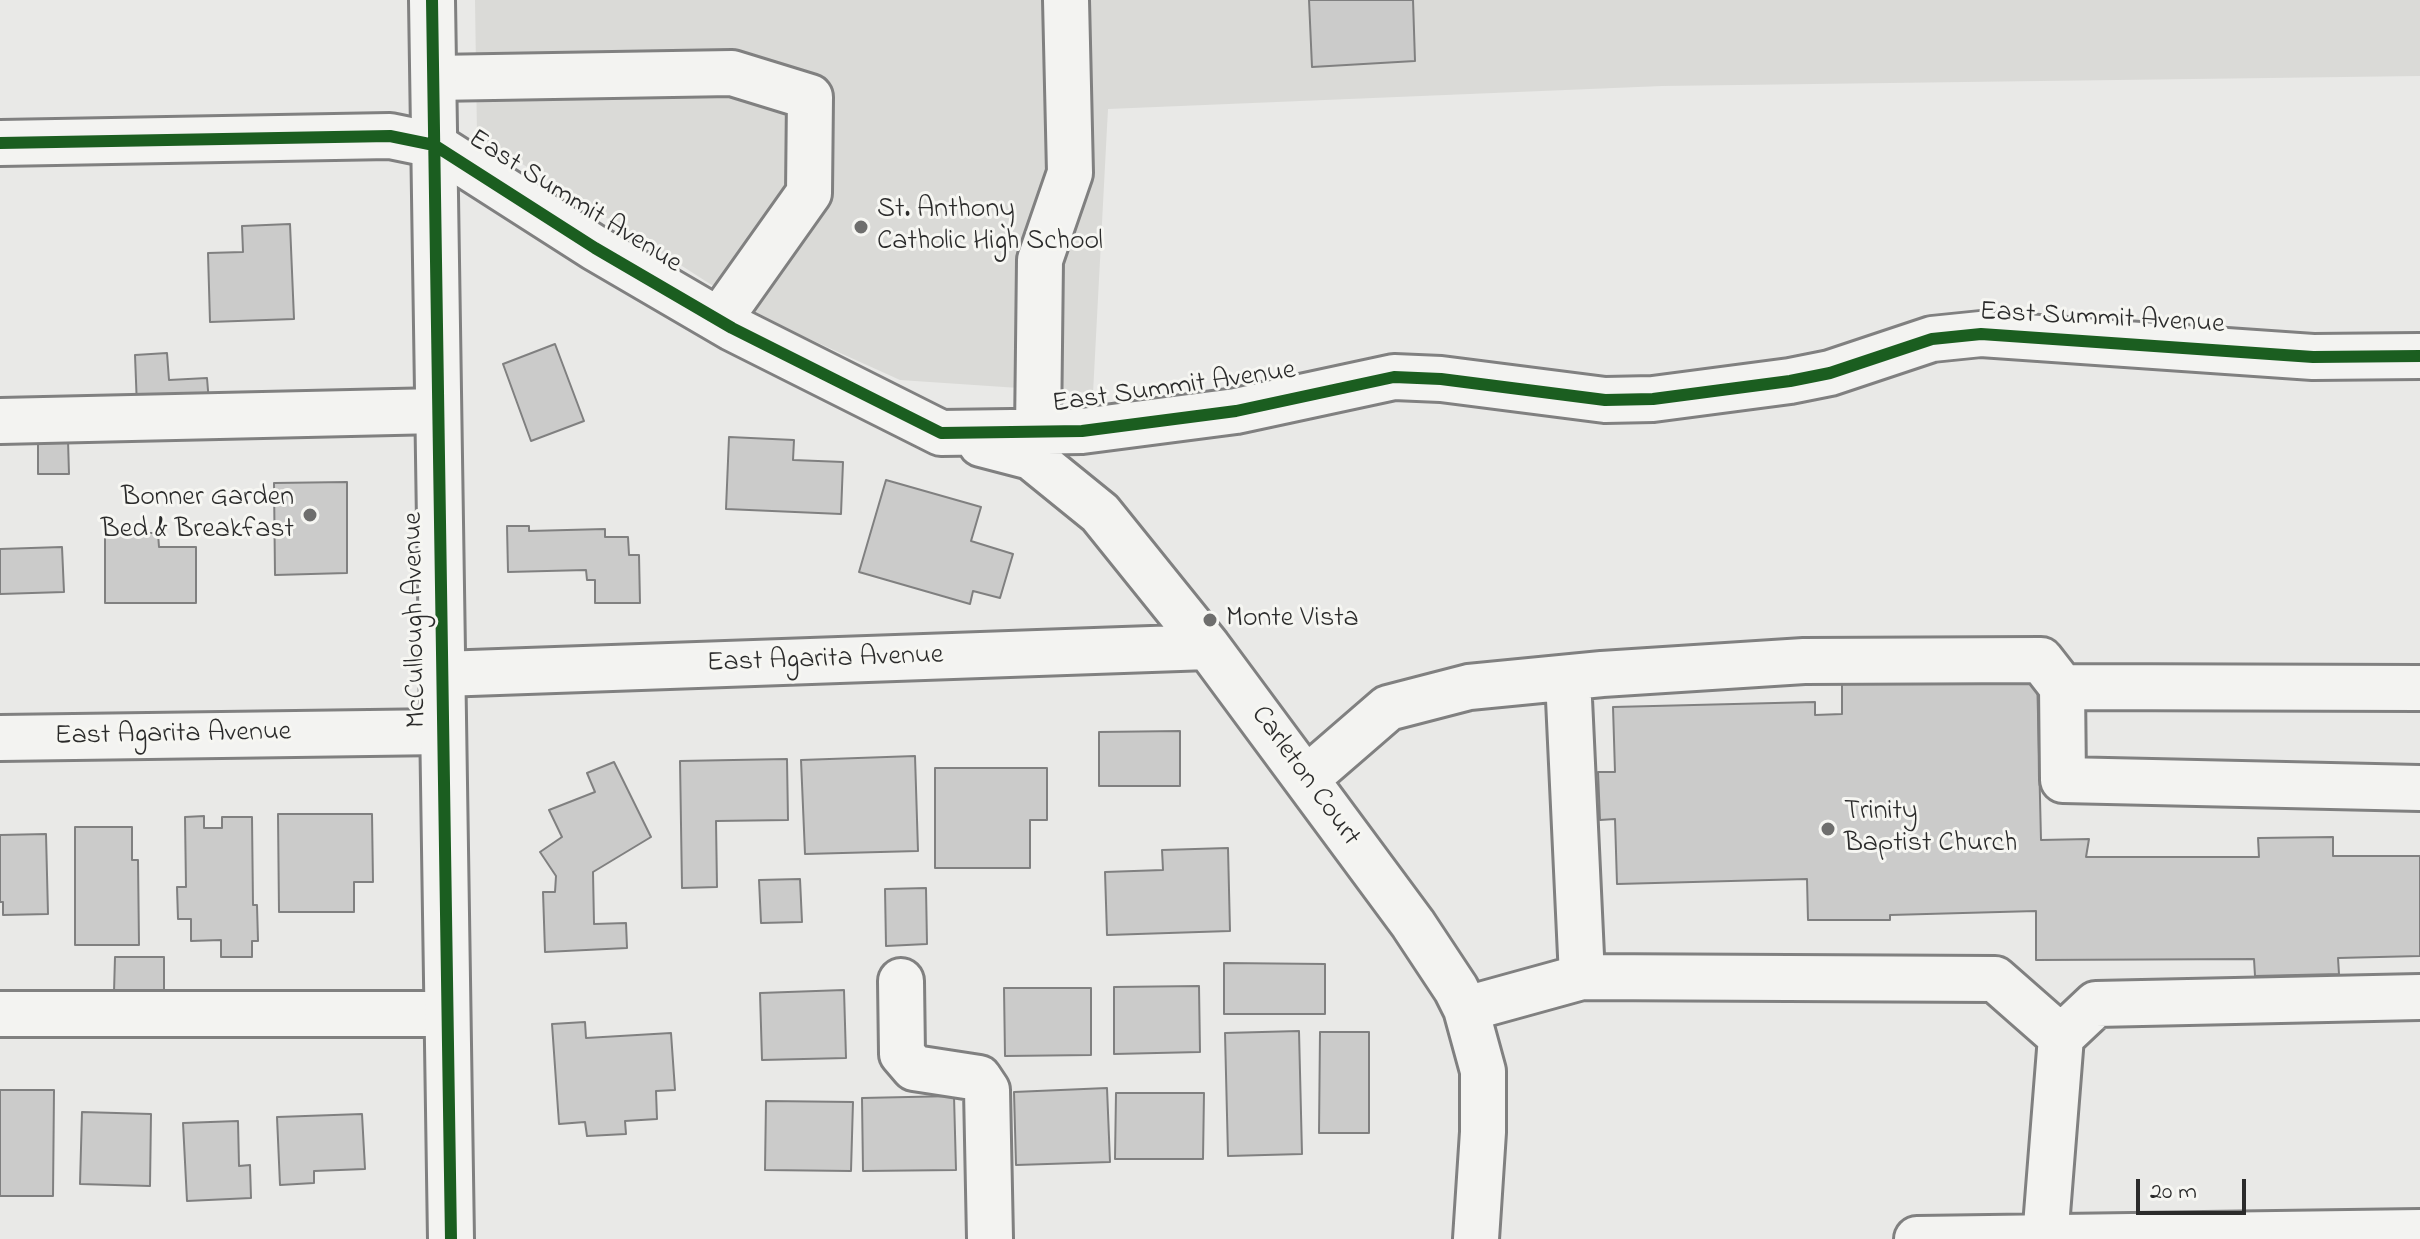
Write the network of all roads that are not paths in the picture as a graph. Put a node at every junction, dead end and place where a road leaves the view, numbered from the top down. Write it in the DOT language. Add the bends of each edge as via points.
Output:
graph roads {
  1 [pos="432,0"];
  2 [pos="1066,0"];
  3 [pos="434,78"];
  4 [pos="0,143"];
  5 [pos="434,145"];
  6 [pos="719,320"];
  7 [pos="2420,356"];
  8 [pos="438,411"];
  9 [pos="0,421"];
  10 [pos="1038,432"];
  11 [pos="941,433"];
  12 [pos="1208,647"];
  13 [pos="442,674"];
  14 [pos="1568,678"];
  15 [pos="2062,687"];
  16 [pos="2420,688"];
  17 [pos="443,732"];
  18 [pos="0,738"];
  19 [pos="1306,779"];
  20 [pos="2420,788"];
  21 [pos="1582,977"];
  22 [pos="901,981"];
  23 [pos="2420,997"];
  24 [pos="1466,1009"];
  25 [pos="0,1014"];
  26 [pos="447,1014"];
  27 [pos="2061,1037"];
  28 [pos="2420,1232"];
  29 [pos="2045,1238"];
  30 [pos="451,1239"];
  31 [pos="990,1239"];
  32 [pos="1476,1239"];
  33 [pos="1917,1239"];
  1 -- 3 [label="street, McCullough Avenue"];
  2 -- 10 [label="street" via="1070,173 1040,260"];
  3 -- 5 [label="street, McCullough Avenue"];
  3 -- 6 [label="street" via="732,73 810,97 809,193"];
  4 -- 5 [label="street, East Summit Avenue" via="390,136"];
  5 -- 6 [label="street, East Summit Avenue"];
  5 -- 8 [label="street, McCullough Avenue"];
  6 -- 11 [label="street, East Summit Avenue"];
  7 -- 10 [label="street, East Summit Avenue" via="2313,357 1981,334 1932,339 1830,373 1653,399 1605,400 1394,377 1236,411"];
  8 -- 9 [label="street"];
  8 -- 13 [label="street, McCullough Avenue"];
  10 -- 11 [label="street, East Summit Avenue"];
  11 -- 12 [label="street, Carleton Court" via="1031,457 1100,513"];
  12 -- 13 [label="street, East Agarita Avenue"];
  12 -- 19 [label="street, Carleton Court"];
  13 -- 17 [label="street, McCullough Avenue"];
  14 -- 15 [label="street" via="1804,661 2041,660"];
  14 -- 19 [label="street" via="1469,687 1388,708"];
  14 -- 21 [label="street"];
  15 -- 16 [label="street"];
  15 -- 20 [label="street" via="2063,780"];
  17 -- 18 [label="street, East Agarita Avenue"];
  17 -- 26 [label="street, McCullough Avenue"];
  19 -- 24 [label="street, Carleton Court" via="1413,924"];
  21 -- 24 [label="street"];
  21 -- 27 [label="street" via="1995,979"];
  22 -- 31 [label="street" via="902,1054 914,1068 979,1078 987,1090"];
  23 -- 27 [label="street" via="2096,1004"];
  24 -- 32 [label="street, Carleton Court" via="1483,1071"];
  25 -- 26 [label="street"];
  26 -- 30 [label="street, McCullough Avenue"];
  27 -- 29 [label="street"];
  28 -- 29 [label="street"];
  29 -- 33 [label="street"];
}
